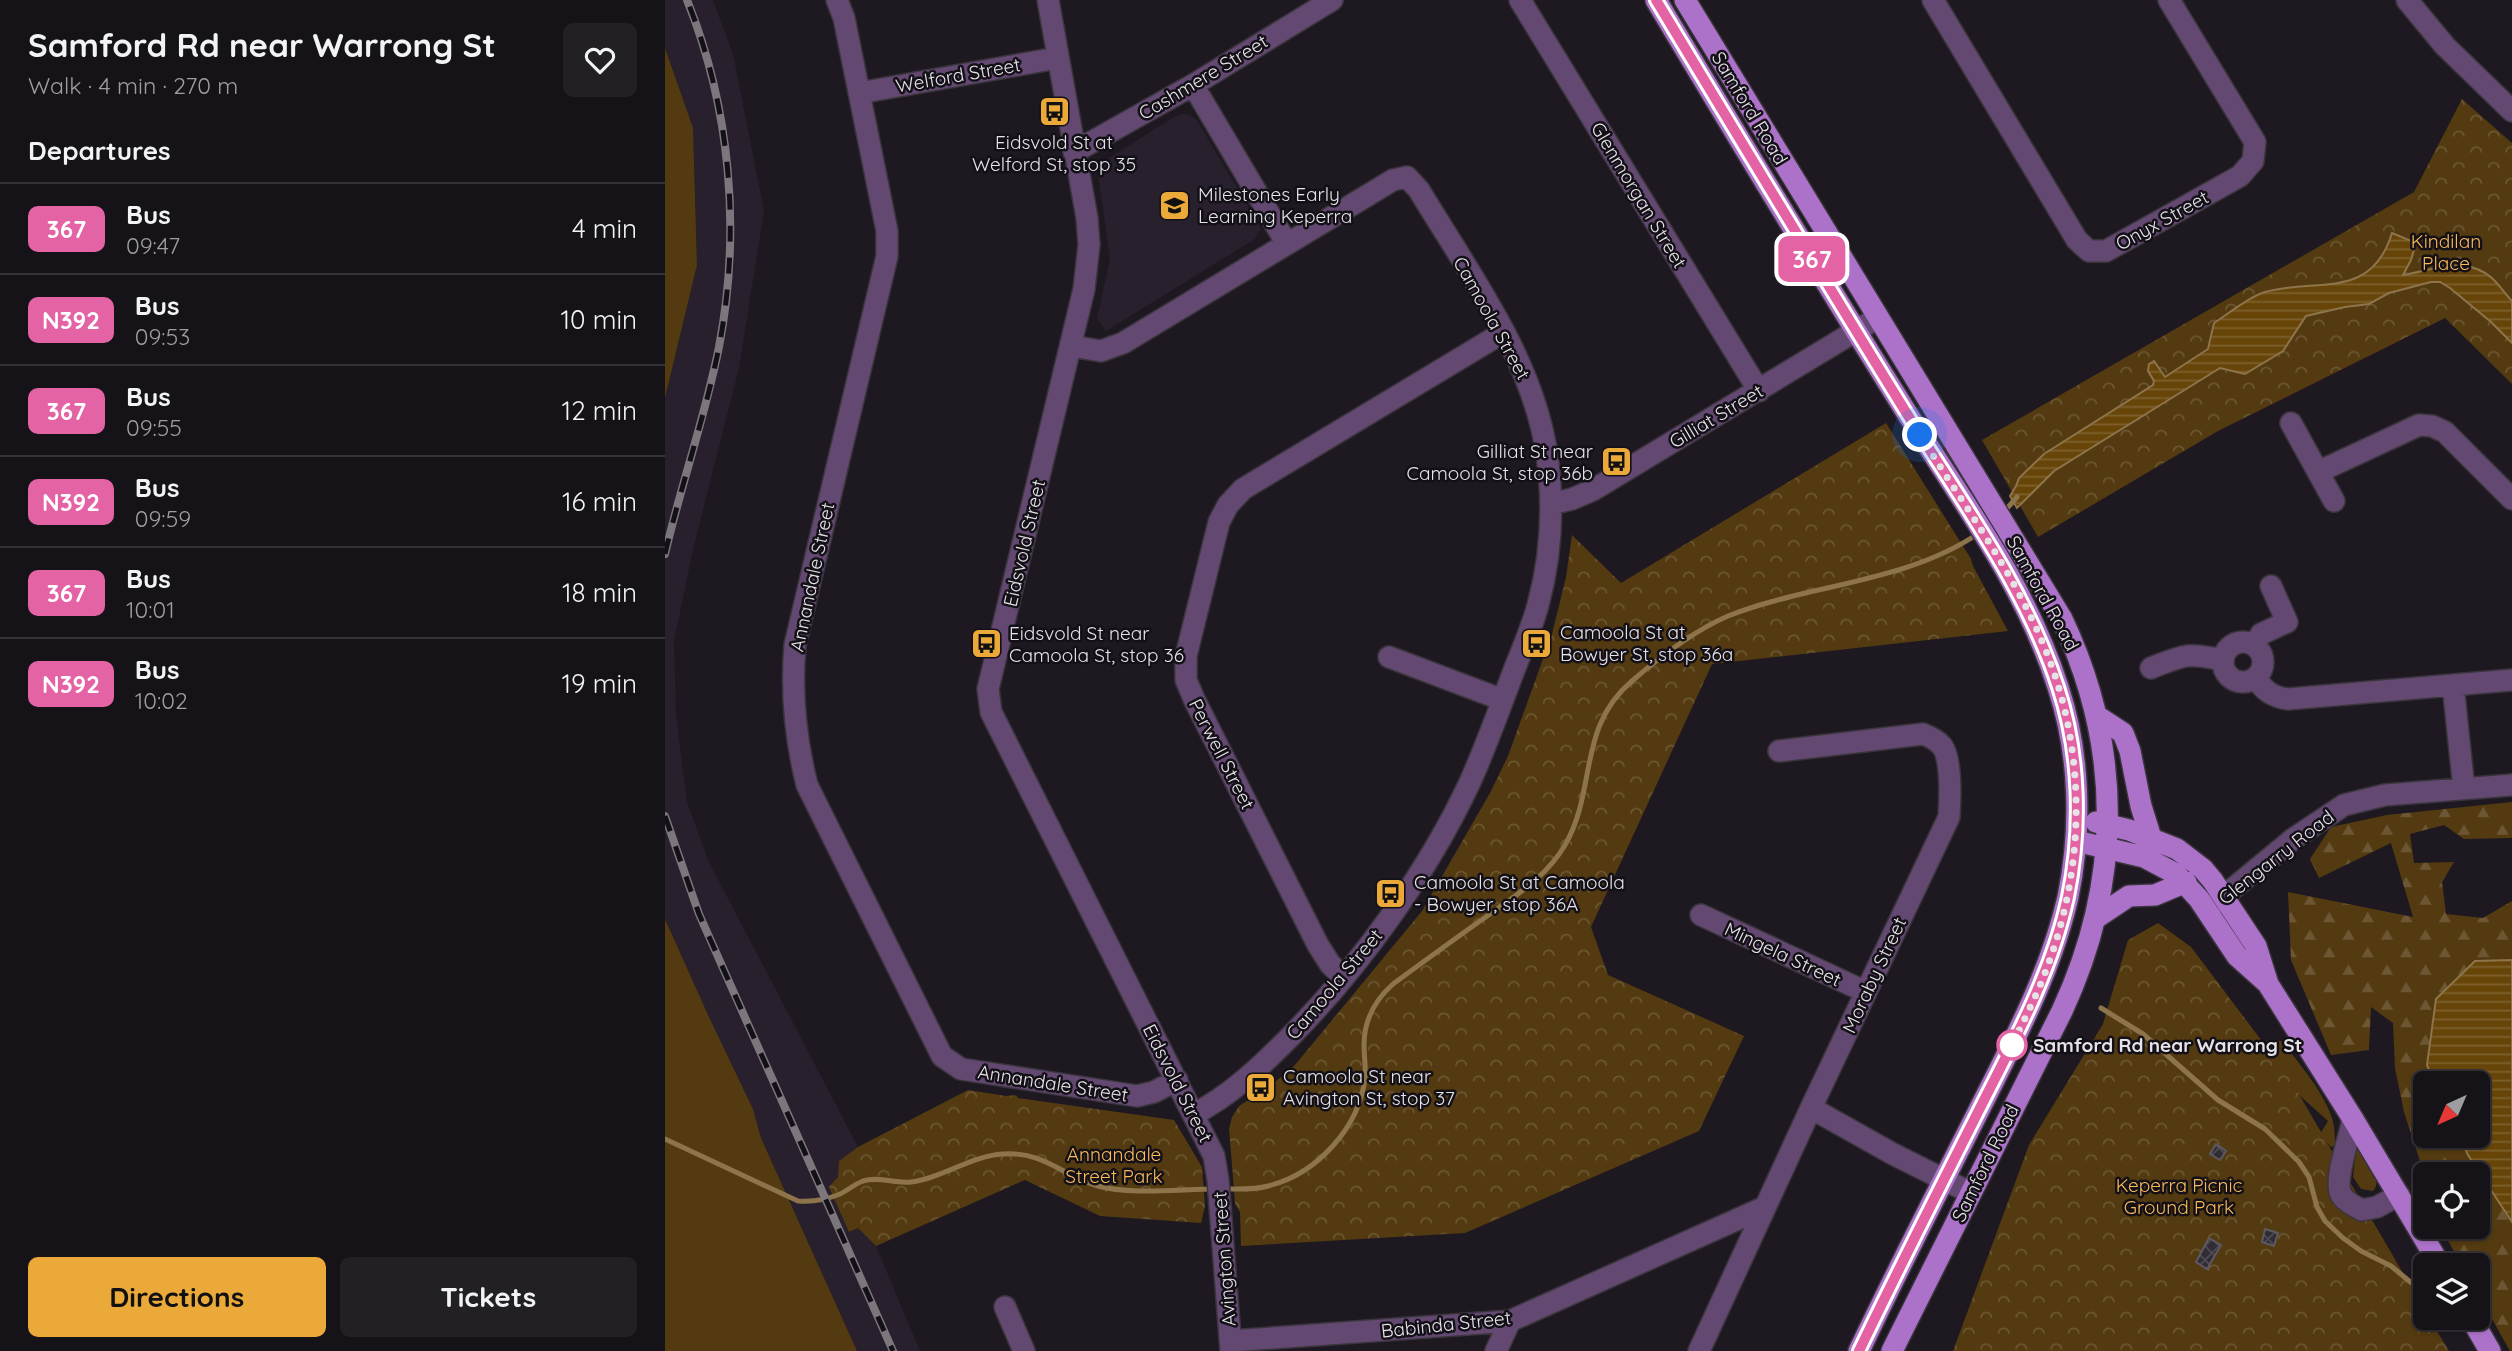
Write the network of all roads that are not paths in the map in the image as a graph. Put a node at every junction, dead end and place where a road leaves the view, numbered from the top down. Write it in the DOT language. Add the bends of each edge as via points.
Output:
graph roads {
  1 [pos="838,0"];
  2 [pos="1048,0"];
  3 [pos="1332,0"];
  4 [pos="1520,0"];
  5 [pos="1655,0"];
  6 [pos="1685,0"];
  7 [pos="1933,0"];
  8 [pos="2169,0"];
  9 [pos="2407,0"];
  10 [pos="2419,9"];
  11 [pos="1056,58"];
  12 [pos="1193,85"];
  13 [pos="859,93"];
  14 [pos="2511,109"];
  15 [pos="1074,152"];
  16 [pos="1287,244"];
  17 [pos="1877,318"];
  18 [pos="1856,331"];
  19 [pos="1504,332"];
  20 [pos="1070,346"];
  21 [pos="1759,391"];
  22 [pos="2291,423"];
  23 [pos="2318,472"];
  24 [pos="2512,499"];
  25 [pos="2335,501"];
  26 [pos="1551,504"];
  27 [pos="2271,586"];
  28 [pos="2255,645"];
  29 [pos="1389,657"];
  30 [pos="2223,660"];
  31 [pos="2151,668"];
  32 [pos="2255,678"];
  33 [pos="2512,680"];
  34 [pos="2453,685"];
  35 [pos="1503,700"];
  36 [pos="2097,716"];
  37 [pos="1779,751"];
  38 [pos="2512,785"];
  39 [pos="2464,789"];
  40 [pos="2077,819"];
  41 [pos="2109,825"];
  42 [pos="2151,838"];
  43 [pos="2076,841"];
  44 [pos="2107,849"];
  45 [pos="2186,882"];
  46 [pos="2224,896"];
  47 [pos="2207,910"];
  48 [pos="1701,915"];
  49 [pos="2097,918"];
  50 [pos="1343,977"];
  51 [pos="2268,984"];
  52 [pos="1866,992"];
  53 [pos="1177,1080"];
  54 [pos="1811,1108"];
  55 [pos="1194,1114"];
  56 [pos="2353,1119"];
  57 [pos="1217,1167"];
  58 [pos="1944,1180"];
  59 [pos="1971,1193"];
  60 [pos="2399,1195"];
  61 [pos="1765,1207"];
  62 [pos="2433,1253"];
  63 [pos="1005,1307"];
  64 [pos="1510,1321"];
  65 [pos="2478,1330"];
  66 [pos="1230,1346"];
  67 [pos="1024,1351"];
  68 [pos="1496,1351"];
  69 [pos="1699,1351"];
  70 [pos="1859,1351"];
  71 [pos="1892,1351"];
  72 [pos="2490,1351"];
  1 -- 13 [label="street, Annandale Street"];
  2 -- 11 [label="street, Eidsvold Street"];
  3 -- 12 [label="street, Cashmere Street"];
  4 -- 21 [label="street, Glenmorgan Street"];
  5 -- 18 [label="main road, Samford Road"];
  6 -- 17 [label="main road, Samford Road"];
  7 -- 8 [label="street, Onyx Street" via="2077,240 2089,251 2106,251 2240,176 2253,161 2255,142"];
  9 -- 10 [label="street"];
  10 -- 14 [label="street" via="2445,46"];
  11 -- 13 [label="street, Welford Street"];
  11 -- 15 [label="street, Eidsvold Street"];
  12 -- 15 [label="street, Cashmere Street"];
  12 -- 16 [label="street"];
  13 -- 53 [label="street, Annandale Street" via="887,231 887,256 795,645 792,673 807,785 942,1056 961,1069 1137,1096"];
  15 -- 20 [label="street, Eidsvold Street" via="1089,245"];
  16 -- 19 [label="street, Camoola Street" via="1393,180 1407,177"];
  16 -- 20 [label="street, Camoola Street" via="1112,348 1090,351"];
  17 -- 18 [label="street, Gilliat Street"];
  17 -- 36 [label="main road, Samford Road" via="2041,582 2075,648"];
  18 -- 21 [label="street, Gilliat Street"];
  18 -- 40 [label="main road, Samford Road" via="2023,602 2044,646 2074,757"];
  19 -- 26 [label="street, Camoola Street" via="1535,404 1547,454"];
  19 -- 50 [label="street, Perwell Street" via="1243,489 1219,523 1186,656 1186,680 1318,945"];
  20 -- 53 [label="street, Eidsvold Street" via="988,689 991,712"];
  21 -- 26 [label="street, Gilliat Street" via="1583,495"];
  22 -- 23 [label="street"];
  23 -- 24 [label="street" via="2419,425 2432,426 2445,432"];
  23 -- 25 [label="street"];
  26 -- 35 [label="street, Camoola Street" via="1548,555 1537,607"];
  27 -- 28 [label="street" via="2287,622 2261,634"];
  28 -- 30 [label="street" via="2237,642 2227,649"];
  28 -- 32 [label="street" via="2264,662"];
  29 -- 35 [label="street"];
  30 -- 31 [label="street" via="2185,654"];
  30 -- 32 [label="street" via="2233,680"];
  32 -- 34 [label="street" via="2274,697 2288,699"];
  33 -- 34 [label="street"];
  34 -- 39 [label="street"];
  35 -- 50 [label="street, Camoola Street" via="1448,822 1398,905"];
  36 -- 41 [label="main road, Samford Road"];
  36 -- 42 [label="main road" via="2123,733"];
  37 -- 52 [label="street, Moraby Street" via="1923,734 1945,748 1949,817"];
  38 -- 39 [label="street, Glengarry Road"];
  39 -- 46 [label="street, Glengarry Road" via="2385,795 2344,805 2293,839"];
  40 -- 41 [label="main road"];
  40 -- 43 [label="main road, Samford Road"];
  41 -- 42 [label="main road"];
  41 -- 44 [label="main road, Samford Road"];
  42 -- 46 [label="main road" via="2191,859"];
  43 -- 44 [label="main road"];
  43 -- 58 [label="main road, Samford Road" via="2049,963"];
  44 -- 45 [label="main road" via="2153,861"];
  44 -- 49 [label="main road, Samford Road"];
  45 -- 47 [label="main road"];
  45 -- 49 [label="main road" via="2155,895 2129,896"];
  46 -- 47 [label="street, Glengarry Road"];
  46 -- 51 [label="main road" via="2256,946"];
  47 -- 51 [label="main road" via="2237,956"];
  48 -- 52 [label="street, Mingela Street"];
  49 -- 59 [label="main road, Samford Road" via="2068,999"];
  50 -- 55 [label="street, Camoola Street" via="1276,1051 1219,1101"];
  51 -- 56 [label="main road"];
  52 -- 54 [label="street, Moraby Street"];
  53 -- 55 [label="street, Eidsvold Street"];
  54 -- 58 [label="street"];
  54 -- 61 [label="street, Moraby Street"];
  55 -- 57 [label="street, Eidsvold Street"];
  56 -- 60 [label="main road"];
  56 -- 60 [label="street" via="2340,1193 2361,1210 2377,1208"];
  57 -- 66 [label="street, Avington Street"];
  58 -- 59 [label="street"];
  58 -- 70 [label="main road, Samford Road"];
  59 -- 71 [label="main road, Samford Road"];
  60 -- 62 [label="main road"];
  61 -- 64 [label="street, Babinda Street"];
  61 -- 69 [label="street, Moraby Street"];
  63 -- 67 [label="street"];
  64 -- 66 [label="street, Babinda Street"];
  64 -- 68 [label="street"];
  65 -- 72 [label="main road"];
}
